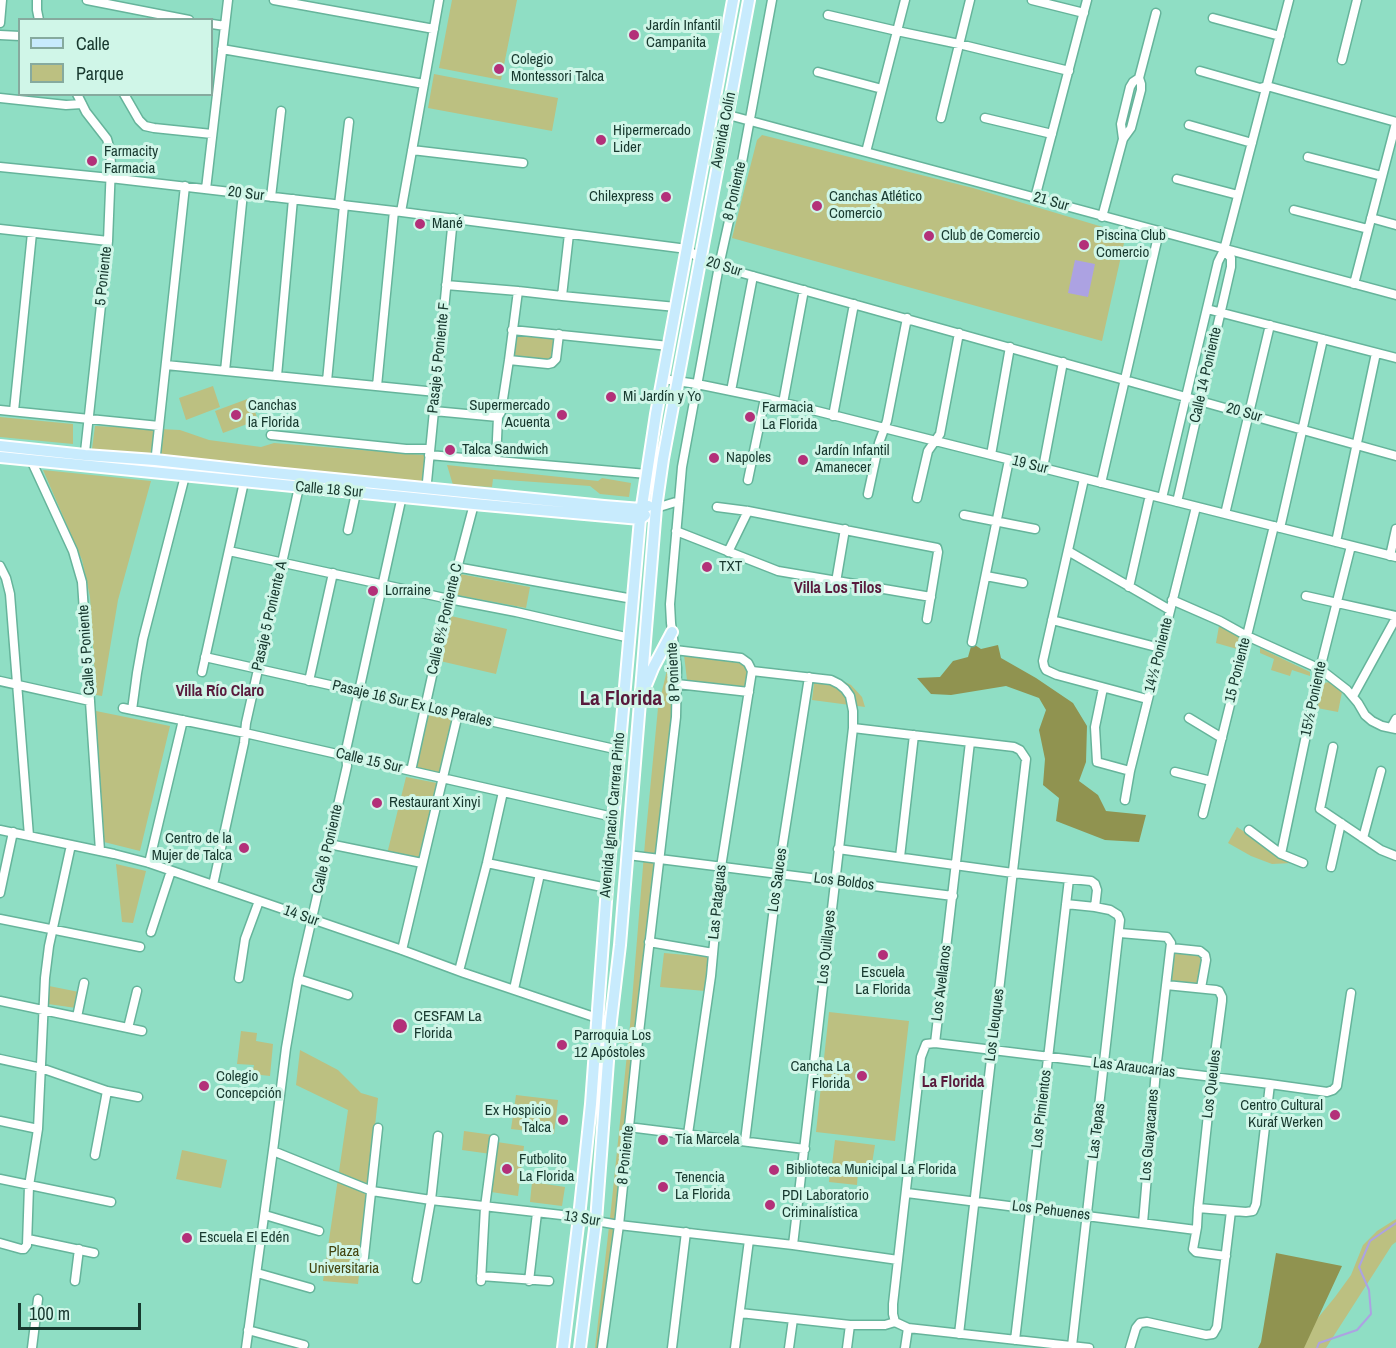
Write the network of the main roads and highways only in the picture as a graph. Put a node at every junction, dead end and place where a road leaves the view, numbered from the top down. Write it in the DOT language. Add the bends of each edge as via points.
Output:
graph roads {
  1 [pos="733,0"];
  2 [pos="748,0"];
  3 [pos="687,249"];
  4 [pos="700,259"];
  5 [pos="0,446"];
  6 [pos="0,457"];
  7 [pos="84,460"];
  8 [pos="425,493"];
  9 [pos="656,506"];
  10 [pos="641,514"];
  11 [pos="672,632"];
  12 [pos="639,705"];
  13 [pos="562,1348"];
  14 [pos="580,1348"];
  1 -- 3 [label="main road, Avenida Colín"];
  2 -- 4 [label="main road, Avenida Colín"];
  3 -- 10 [label="main road, Avenida Ignacio Carrera Pinto"];
  4 -- 9 [label="main road, Avenida Ignacio Carrera Pinto"];
  5 -- 7 [label="main road, Calle 18 Sur"];
  6 -- 7 [label="main road, Calle 18 Sur"];
  7 -- 8 [label="main road, Calle 18 Sur" via="155,460"];
  7 -- 8 [label="main road, Calle 18 Sur" via="154,473 356,493"];
  8 -- 10 [label="main road, Calle 18 Sur"];
  8 -- 10 [label="main road, Calle 18 Sur" via="474,504"];
  9 -- 10 [label="main road"];
  9 -- 12 [label="main road, Avenida Ignacio Carrera Pinto"];
  10 -- 13 [label="main road, Avenida Ignacio Carrera Pinto" via="591,1104"];
  11 -- 12 [label="main road" via="652,668"];
  12 -- 14 [label="main road, Avenida Ignacio Carrera Pinto" via="596,1221"];
}
